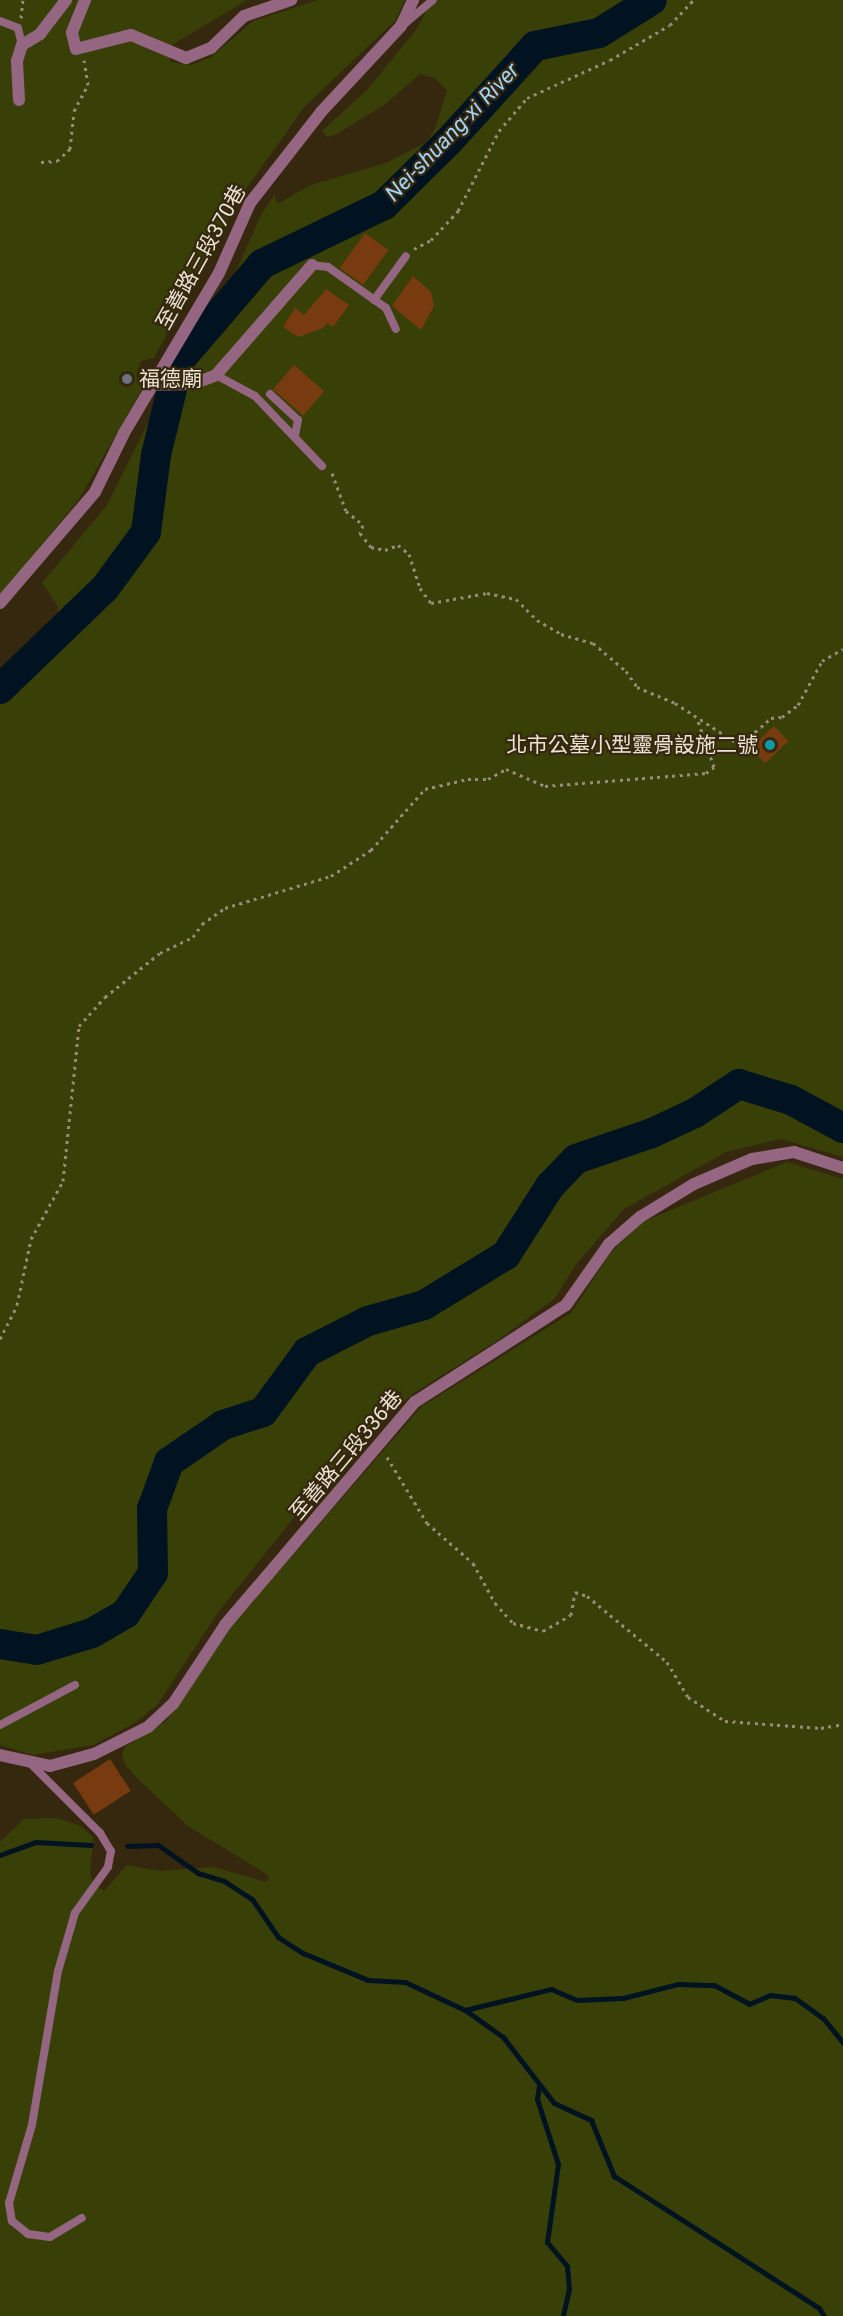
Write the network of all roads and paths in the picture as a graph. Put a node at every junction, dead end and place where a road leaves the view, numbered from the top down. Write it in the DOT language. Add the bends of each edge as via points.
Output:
graph roads {
  1 [pos="66,0"];
  2 [pos="85,0"];
  3 [pos="291,0"];
  4 [pos="412,0"];
  5 [pos="433,0"];
  6 [pos="693,0"];
  7 [pos="0,21"];
  8 [pos="401,26"];
  9 [pos="22,45"];
  10 [pos="85,49"];
  11 [pos="19,100"];
  12 [pos="42,162"];
  13 [pos="406,256"];
  14 [pos="312,266"];
  15 [pos="374,300"];
  16 [pos="396,329"];
  17 [pos="216,375"];
  18 [pos="151,385"];
  19 [pos="270,394"];
  20 [pos="295,436"];
  21 [pos="322,466"];
  22 [pos="0,603"];
  23 [pos="843,649"];
  24 [pos="698,721"];
  25 [pos="843,1168"];
  26 [pos="0,1339"];
  27 [pos="378,1443"];
  28 [pos="75,1685"];
  29 [pos="843,1724"];
  30 [pos="0,1725"];
  31 [pos="0,1755"];
  32 [pos="28,1761"];
  33 [pos="82,2218"];
  1 -- 9 [label="street" via="40,34"];
  2 -- 10 [label="street" via="72,33 76,49"];
  3 -- 10 [label="street" via="244,16 201,56 186,58 131,35"];
  4 -- 8 [label="street, 至善路三段370巷"];
  5 -- 8 [label="lane"];
  6 -- 13 [label="path" via="670,25 527,98 499,131 458,211 431,240"];
  7 -- 9 [label="lane" via="18,28"];
  8 -- 18 [label="street, 至善路三段370巷" via="321,112 250,203 219,273"];
  9 -- 11 [label="street" via="17,61"];
  10 -- 12 [label="path" via="83,69 88,85 74,111 70,149 57,161"];
  13 -- 15 [label="lane"];
  14 -- 15 [label="lane" via="328,267"];
  14 -- 17 [label="street"];
  15 -- 16 [label="lane" via="386,308"];
  17 -- 18 [label="street" via="193,384"];
  17 -- 20 [label="lane" via="255,396 279,419 284,430"];
  18 -- 22 [label="street, 至善路三段370巷" via="95,492"];
  19 -- 20 [label="lane" via="298,420"];
  20 -- 21 [label="lane"];
  21 -- 24 [label="path" via="332,470 346,511 363,525 360,533 371,548 385,550 399,545 409,555 420,588 432,603 487,592 516,599 537,620 561,634 593,643 626,671 637,687 675,703"];
  23 -- 24 [label="path" via="822,661 798,705 782,717 771,718 755,732 748,747"];
  24 -- 26 [label="path" via="714,767 706,773 545,786 506,769 488,779 468,779 425,789 371,850 331,876 225,908 202,924 193,938 160,952 105,997 79,1026 63,1181 32,1239 17,1305"];
  25 -- 27 [label="street, 至善路三段336巷" via="794,1152 752,1159 694,1184 640,1217 609,1244 566,1305 415,1402"];
  27 -- 29 [label="path" via="427,1523 473,1563 495,1603 513,1623 543,1631 571,1615 575,1592 667,1662 688,1697 725,1721 820,1728"];
  27 -- 32 [label="street, 至善路三段336巷" via="225,1624 173,1704 148,1727 94,1754 50,1766"];
  28 -- 30 [label="lane"];
  31 -- 32 [label="street, 至善路三段336巷"];
  32 -- 33 [label="lane" via="100,1833 111,1851 108,1867 75,1913 58,1971 32,2126 9,2203 12,2221 28,2234 50,2237"];
}
